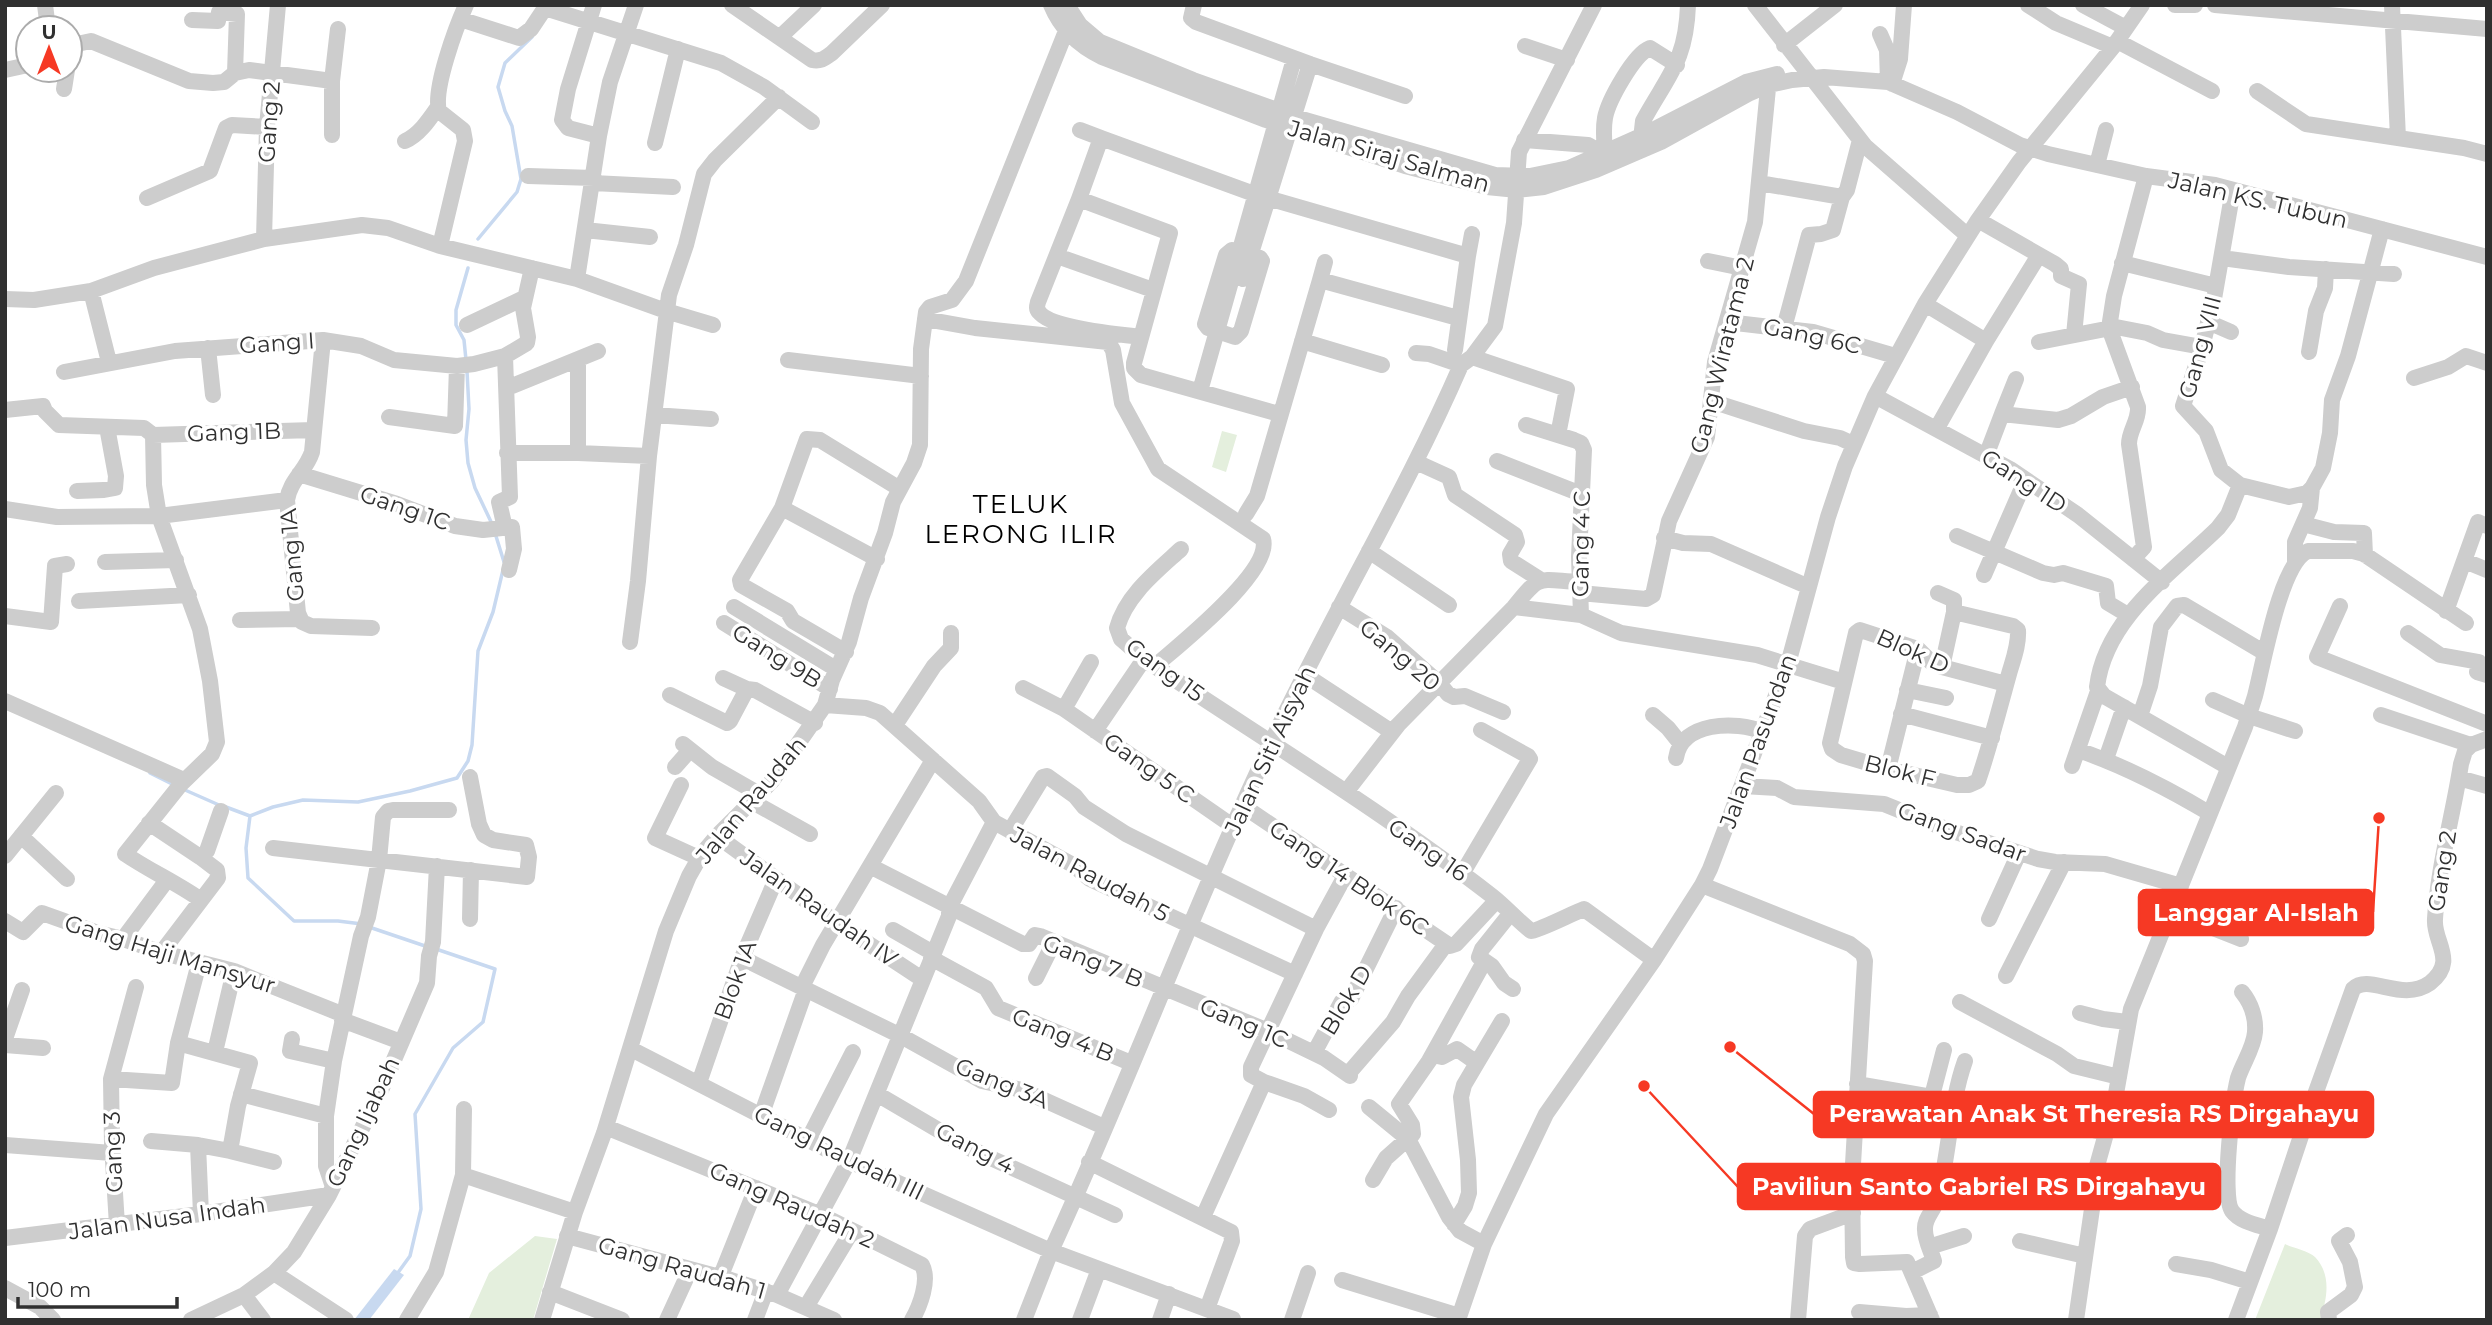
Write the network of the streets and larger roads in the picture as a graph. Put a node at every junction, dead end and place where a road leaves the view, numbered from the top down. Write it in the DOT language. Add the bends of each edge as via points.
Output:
graph roads {
  1 [pos="278,5"];
  2 [pos="594,5"];
  3 [pos="636,5"];
  4 [pos="814,5"];
  5 [pos="883,5"];
  6 [pos="1051,5"];
  7 [pos="1067,5"];
  8 [pos="1594,5"];
  9 [pos="1688,5"];
  10 [pos="1755,5"];
  11 [pos="1835,5"];
  12 [pos="1904,5"];
  13 [pos="2028,5"];
  14 [pos="2083,5"];
  15 [pos="2142,5"];
  16 [pos="2175,5"];
  17 [pos="2195,5"];
  18 [pos="2215,5"];
  19 [pos="1190,6"];
  20 [pos="740,7"];
  21 [pos="1814,11"];
  22 [pos="463,12"];
  23 [pos="2392,13"];
  24 [pos="192,20"];
  25 [pos="589,22"];
  26 [pos="338,29"];
  27 [pos="2487,29"];
  28 [pos="1066,31"];
  29 [pos="626,32"];
  30 [pos="1880,34"];
  31 [pos="780,37"];
  32 [pos="2119,39"];
  33 [pos="84,43"];
  34 [pos="1784,45"];
  35 [pos="1525,46"];
  36 [pos="678,49"];
  37 [pos="1567,60"];
  38 [pos="1302,61"];
  39 [pos="1677,65"];
  40 [pos="235,73"];
  41 [pos="272,74"];
  42 [pos="1814,77"];
  43 [pos="1769,80"];
  44 [pos="332,81"];
  45 [pos="1890,83"];
  46 [pos="65,84"];
  47 [pos="64,89"];
  48 [pos="2212,91"];
  49 [pos="2257,91"];
  50 [pos="1405,96"];
  51 [pos="779,97"];
  52 [pos="438,109"];
  53 [pos="1285,120"];
  54 [pos="812,122"];
  55 [pos="267,127"];
  56 [pos="1080,130"];
  57 [pos="2106,130"];
  58 [pos="332,135"];
  59 [pos="599,136"];
  60 [pos="1101,138"];
  61 [pos="2398,138"];
  62 [pos="1860,140"];
  63 [pos="405,141"];
  64 [pos="1524,141"];
  65 [pos="1646,141"];
  66 [pos="654,143"];
  67 [pos="2029,148"];
  68 [pos="1601,154"];
  69 [pos="2487,154"];
  70 [pos="2097,165"];
  71 [pos="528,176"];
  72 [pos="2146,176"];
  73 [pos="593,181"];
  74 [pos="1517,183"];
  75 [pos="1759,183"];
  76 [pos="673,187"];
  77 [pos="2233,190"];
  78 [pos="1263,197"];
  79 [pos="1842,197"];
  80 [pos="147,198"];
  81 [pos="1079,199"];
  82 [pos="1978,220"];
  83 [pos="2382,229"];
  84 [pos="585,230"];
  85 [pos="1170,233"];
  86 [pos="1472,234"];
  87 [pos="1968,236"];
  88 [pos="650,237"];
  89 [pos="264,239"];
  90 [pos="1186,239"];
  91 [pos="440,246"];
  92 [pos="1245,254"];
  93 [pos="2039,255"];
  94 [pos="1057,256"];
  95 [pos="1468,256"];
  96 [pos="2487,257"];
  97 [pos="2222,258"];
  98 [pos="1708,261"];
  99 [pos="1325,262"];
  100 [pos="2122,263"];
  101 [pos="532,268"];
  102 [pos="1742,268"];
  103 [pos="2326,269"];
  104 [pos="2370,273"];
  105 [pos="2394,274"];
  106 [pos="577,279"];
  107 [pos="1320,280"];
  108 [pos="2216,286"];
  109 [pos="1153,290"];
  110 [pos="91,291"];
  111 [pos="524,298"];
  112 [pos="5,299"];
  113 [pos="1925,304"];
  114 [pos="666,311"];
  115 [pos="1458,318"];
  116 [pos="925,319"];
  117 [pos="1727,322"];
  118 [pos="2208,322"];
  119 [pos="467,325"];
  120 [pos="713,325"];
  121 [pos="1784,328"];
  122 [pos="2109,328"];
  123 [pos="2231,332"];
  124 [pos="1222,333"];
  125 [pos="2074,335"];
  126 [pos="1140,337"];
  127 [pos="323,340"];
  128 [pos="1302,341"];
  129 [pos="1986,341"];
  130 [pos="2039,342"];
  131 [pos="2202,347"];
  132 [pos="208,348"];
  133 [pos="598,351"];
  134 [pos="2309,352"];
  135 [pos="1416,353"];
  136 [pos="505,356"];
  137 [pos="1895,356"];
  138 [pos="1463,357"];
  139 [pos="578,360"];
  140 [pos="788,360"];
  141 [pos="108,362"];
  142 [pos="2487,363"];
  143 [pos="1382,365"];
  144 [pos="458,366"];
  145 [pos="64,372"];
  146 [pos="921,376"];
  147 [pos="2414,377"];
  148 [pos="2016,379"];
  149 [pos="2132,387"];
  150 [pos="507,388"];
  151 [pos="1204,393"];
  152 [pos="213,395"];
  153 [pos="1875,396"];
  154 [pos="1711,401"];
  155 [pos="5,410"];
  156 [pos="1279,414"];
  157 [pos="654,415"];
  158 [pos="2002,415"];
  159 [pos="389,418"];
  160 [pos="711,419"];
  161 [pos="1526,425"];
  162 [pos="107,427"];
  163 [pos="1937,428"];
  164 [pos="314,430"];
  165 [pos="153,435"];
  166 [pos="1558,435"];
  167 [pos="1853,444"];
  168 [pos="507,453"];
  169 [pos="578,453"];
  170 [pos="649,456"];
  171 [pos="1986,456"];
  172 [pos="1497,461"];
  173 [pos="1416,462"];
  174 [pos="299,474"];
  175 [pos="2025,481"];
  176 [pos="2240,485"];
  177 [pos="2312,488"];
  178 [pos="900,489"];
  179 [pos="77,491"];
  180 [pos="1581,494"];
  181 [pos="286,500"];
  182 [pos="5,509"];
  183 [pos="782,509"];
  184 [pos="1247,514"];
  185 [pos="159,516"];
  186 [pos="2303,524"];
  187 [pos="2487,526"];
  188 [pos="502,528"];
  189 [pos="1957,536"];
  190 [pos="1664,538"];
  191 [pos="1181,549"];
  192 [pos="1368,551"];
  193 [pos="1993,552"];
  194 [pos="2365,555"];
  195 [pos="877,559"];
  196 [pos="2133,559"];
  197 [pos="176,560"];
  198 [pos="2465,561"];
  199 [pos="105,562"];
  200 [pos="2295,562"];
  201 [pos="67,564"];
  202 [pos="509,570"];
  203 [pos="2487,570"];
  204 [pos="1984,575"];
  205 [pos="1541,580"];
  206 [pos="2162,582"];
  207 [pos="1809,587"];
  208 [pos="1580,588"];
  209 [pos="1938,593"];
  210 [pos="189,595"];
  211 [pos="79,601"];
  212 [pos="1449,605"];
  213 [pos="2340,606"];
  214 [pos="734,607"];
  215 [pos="1339,607"];
  216 [pos="1514,607"];
  217 [pos="2446,611"];
  218 [pos="1954,612"];
  219 [pos="1581,615"];
  220 [pos="2128,615"];
  221 [pos="5,616"];
  222 [pos="300,619"];
  223 [pos="240,620"];
  224 [pos="724,623"];
  225 [pos="2466,623"];
  226 [pos="372,628"];
  227 [pos="951,633"];
  228 [pos="2408,633"];
  229 [pos="630,642"];
  230 [pos="1918,649"];
  231 [pos="846,652"];
  232 [pos="2265,653"];
  233 [pos="1091,662"];
  234 [pos="1150,662"];
  235 [pos="1788,664"];
  236 [pos="1942,667"];
  237 [pos="836,669"];
  238 [pos="1305,675"];
  239 [pos="2487,675"];
  240 [pos="723,678"];
  241 [pos="1844,682"];
  242 [pos="1439,683"];
  243 [pos="2006,684"];
  244 [pos="830,688"];
  245 [pos="1023,688"];
  246 [pos="747,689"];
  247 [pos="1908,690"];
  248 [pos="2098,691"];
  249 [pos="670,695"];
  250 [pos="1945,698"];
  251 [pos="2213,700"];
  252 [pos="5,701"];
  253 [pos="825,705"];
  254 [pos="2124,707"];
  255 [pos="1064,709"];
  256 [pos="1503,712"];
  257 [pos="1901,714"];
  258 [pos="1653,715"];
  259 [pos="2381,715"];
  260 [pos="2140,716"];
  261 [pos="2249,716"];
  262 [pos="815,723"];
  263 [pos="2487,724"];
  264 [pos="895,725"];
  265 [pos="1481,730"];
  266 [pos="1095,731"];
  267 [pos="2295,731"];
  268 [pos="1392,732"];
  269 [pos="1763,732"];
  270 [pos="1992,738"];
  271 [pos="2487,739"];
  272 [pos="1271,743"];
  273 [pos="2471,745"];
  274 [pos="2078,750"];
  275 [pos="2106,759"];
  276 [pos="933,760"];
  277 [pos="2072,766"];
  278 [pos="675,767"];
  279 [pos="2228,767"];
  280 [pos="1888,769"];
  281 [pos="470,777"];
  282 [pos="2459,778"];
  283 [pos="180,784"];
  284 [pos="681,785"];
  285 [pos="1743,786"];
  286 [pos="2487,786"];
  287 [pos="1346,792"];
  288 [pos="56,793"];
  289 [pos="762,797"];
  290 [pos="1243,806"];
  291 [pos="449,810"];
  292 [pos="221,811"];
  293 [pos="2209,813"];
  294 [pos="994,822"];
  295 [pos="149,823"];
  296 [pos="1234,827"];
  297 [pos="1010,831"];
  298 [pos="810,834"];
  299 [pos="21,836"];
  300 [pos="717,836"];
  301 [pos="273,848"];
  302 [pos="2019,853"];
  303 [pos="5,856"];
  304 [pos="200,858"];
  305 [pos="699,858"];
  306 [pos="379,860"];
  307 [pos="2064,862"];
  308 [pos="437,866"];
  309 [pos="870,866"];
  310 [pos="471,870"];
  311 [pos="1346,874"];
  312 [pos="1462,874"];
  313 [pos="1212,877"];
  314 [pos="67,879"];
  315 [pos="776,879"];
  316 [pos="167,880"];
  317 [pos="1702,885"];
  318 [pos="2181,886"];
  319 [pos="201,900"];
  320 [pos="1497,900"];
  321 [pos="949,908"];
  322 [pos="1396,908"];
  323 [pos="2170,911"];
  324 [pos="1510,914"];
  325 [pos="470,919"];
  326 [pos="1989,919"];
  327 [pos="5,921"];
  328 [pos="837,923"];
  329 [pos="1190,926"];
  330 [pos="1316,929"];
  331 [pos="893,930"];
  332 [pos="123,939"];
  333 [pos="2241,939"];
  334 [pos="1054,942"];
  335 [pos="1451,944"];
  336 [pos="161,953"];
  337 [pos="932,956"];
  338 [pos="742,958"];
  339 [pos="1654,960"];
  340 [pos="1484,962"];
  341 [pos="199,963"];
  342 [pos="234,971"];
  343 [pos="1295,974"];
  344 [pos="2007,976"];
  345 [pos="1036,978"];
  346 [pos="922,979"];
  347 [pos="136,987"];
  348 [pos="804,988"];
  349 [pos="1163,989"];
  350 [pos="1513,989"];
  351 [pos="22,990"];
  352 [pos="2242,992"];
  353 [pos="1959,1002"];
  354 [pos="2080,1013"];
  355 [pos="343,1017"];
  356 [pos="1502,1021"];
  357 [pos="2127,1022"];
  358 [pos="1268,1031"];
  359 [pos="901,1036"];
  360 [pos="292,1039"];
  361 [pos="5,1042"];
  362 [pos="401,1042"];
  363 [pos="178,1043"];
  364 [pos="43,1048"];
  365 [pos="631,1049"];
  366 [pos="1944,1050"];
  367 [pos="214,1052"];
  368 [pos="853,1052"];
  369 [pos="1319,1055"];
  370 [pos="1433,1055"];
  371 [pos="334,1061"];
  372 [pos="1965,1061"];
  373 [pos="1131,1063"];
  374 [pos="1477,1063"];
  375 [pos="2119,1077"];
  376 [pos="111,1079"];
  377 [pos="1264,1082"];
  378 [pos="699,1083"];
  379 [pos="1857,1084"];
  380 [pos="241,1094"];
  381 [pos="877,1094"];
  382 [pos="1931,1096"];
  383 [pos="1955,1101"];
  384 [pos="1369,1107"];
  385 [pos="464,1109"];
  386 [pos="1329,1110"];
  387 [pos="326,1116"];
  388 [pos="761,1116"];
  389 [pos="606,1127"];
  390 [pos="1104,1127"];
  391 [pos="2107,1133"];
  392 [pos="1408,1139"];
  393 [pos="808,1140"];
  394 [pos="151,1141"];
  395 [pos="5,1145"];
  396 [pos="198,1145"];
  397 [pos="230,1151"];
  398 [pos="112,1153"];
  399 [pos="274,1161"];
  400 [pos="849,1161"];
  401 [pos="1090,1162"];
  402 [pos="463,1175"];
  403 [pos="1373,1180"];
  404 [pos="756,1188"];
  405 [pos="330,1189"];
  406 [pos="1076,1197"];
  407 [pos="575,1212"];
  408 [pos="1853,1213"];
  409 [pos="201,1214"];
  410 [pos="821,1215"];
  411 [pos="1115,1215"];
  412 [pos="1203,1217"];
  413 [pos="1454,1224"];
  414 [pos="117,1226"];
  415 [pos="2270,1229"];
  416 [pos="852,1231"];
  417 [pos="2347,1235"];
  418 [pos="567,1236"];
  419 [pos="1964,1236"];
  420 [pos="5,1238"];
  421 [pos="2020,1241"];
  422 [pos="1484,1244"];
  423 [pos="1929,1247"];
  424 [pos="1051,1251"];
  425 [pos="2085,1256"];
  426 [pos="2176,1264"];
  427 [pos="1099,1269"];
  428 [pos="690,1270"];
  429 [pos="1912,1272"];
  430 [pos="274,1273"];
  431 [pos="1308,1273"];
  432 [pos="720,1278"];
  433 [pos="1342,1280"];
  434 [pos="2250,1282"];
  435 [pos="5,1288"];
  436 [pos="550,1293"];
  437 [pos="772,1293"];
  438 [pos="1169,1294"];
  439 [pos="244,1295"];
  440 [pos="806,1307"];
  441 [pos="1198,1311"];
  442 [pos="1859,1312"];
  443 [pos="225,1313"];
  444 [pos="1931,1317"];
  445 [pos="1458,1318"];
  446 [pos="1233,1319"];
  447 [pos="53,1320"];
  448 [pos="191,1320"];
  449 [pos="263,1320"];
  450 [pos="346,1320"];
  451 [pos="407,1320"];
  452 [pos="542,1320"];
  453 [pos="622,1320"];
  454 [pos="667,1320"];
  455 [pos="755,1320"];
  456 [pos="834,1320"];
  457 [pos="912,1320"];
  458 [pos="1024,1320"];
  459 [pos="1080,1320"];
  460 [pos="1160,1320"];
  461 [pos="1292,1320"];
  462 [pos="1798,1320"];
  463 [pos="2076,1320"];
  464 [pos="2236,1320"];
  465 [pos="2329,1320"];
  1 -- 41 [label="street, Gang 2"];
  2 -- 25 [label="street"];
  3 -- 29 [label="street"];
  4 -- 31 [label="street"];
  5 -- 31 [label="street" via="823,60 812,60"];
  6 -- 28 [label="street, Jalan Siraj Salman"];
  7 -- 53 [label="street, Jalan Siraj Salman" via="1080,25 1100,42"];
  8 -- 37 [label="street, Jalan Siti Aisyah"];
  9 -- 39 [label="street"];
  10 -- 34 [label="street"];
  11 -- 21 [label="street"];
  12 -- 45 [label="street" via="1900,59"];
  13 -- 32 [label="street" via="2056,23"];
  14 -- 32 [label="street"];
  15 -- 32 [label="street, Jalan Pasundan"];
  16 -- 17 [label="street"];
  18 -- 23 [label="street"];
  19 -- 38 [label="street" via="1196,22"];
  20 -- 31 [label="street"];
  21 -- 34 [label="street"];
  22 -- 25 [label="street" via="519,38 550,10"];
  22 -- 52 [label="street" via="442,74"];
  23 -- 27 [label="street"];
  23 -- 61 [label="street"];
  24 -- 40 [label="street" via="218,21 219,12 237,14"];
  25 -- 29 [label="street"];
  25 -- 59 [label="street" via="562,120 568,128"];
  26 -- 44 [label="street"];
  28 -- 53 [label="street, Jalan Siraj Salman" via="1102,57"];
  28 -- 116 [label="street" via="966,281 952,300 928,308"];
  29 -- 36 [label="street"];
  29 -- 59 [label="street"];
  30 -- 45 [label="street" via="1887,50"];
  32 -- 48 [label="street"];
  32 -- 67 [label="street, Jalan Pasundan"];
  33 -- 40 [label="street" via="91,41 189,81 224,82"];
  34 -- 42 [label="street"];
  35 -- 37 [label="street"];
  36 -- 51 [label="street" via="721,63"];
  36 -- 66 [label="street"];
  37 -- 64 [label="street, Jalan Siti Aisyah"];
  38 -- 50 [label="street"];
  38 -- 53 [label="street"];
  39 -- 65 [label="street" via="1643,121"];
  39 -- 68 [label="street" via="1650,48 1640,55 1606,115"];
  40 -- 41 [label="street"];
  41 -- 44 [label="street"];
  41 -- 55 [label="street, Gang 2"];
  42 -- 43 [label="street, Jalan Siraj Salman"];
  42 -- 45 [label="street, Jalan Siraj Salman"];
  42 -- 62 [label="street"];
  43 -- 65 [label="street, Jalan Siraj Salman" via="1746,82"];
  43 -- 75 [label="street, Gang Wiratama 2"];
  44 -- 58 [label="street"];
  45 -- 67 [label="street, Jalan Siraj Salman"];
  46 -- 47 [label="street"];
  49 -- 61 [label="street" via="2306,124"];
  51 -- 54 [label="street"];
  51 -- 114 [label="street" via="704,174"];
  52 -- 63 [label="street"];
  52 -- 91 [label="street" via="463,130 465,141"];
  53 -- 74 [label="street, Jalan Siraj Salman"];
  53 -- 78 [label="street"];
  55 -- 80 [label="street" via="226,128 210,171"];
  55 -- 89 [label="street, Gang 2"];
  56 -- 60 [label="street"];
  57 -- 70 [label="street"];
  59 -- 73 [label="street"];
  60 -- 78 [label="street"];
  60 -- 81 [label="street"];
  61 -- 69 [label="street"];
  62 -- 79 [label="street"];
  62 -- 87 [label="street"];
  64 -- 68 [label="street" via="1588,145"];
  64 -- 74 [label="street, Jalan Siti Aisyah"];
  65 -- 68 [label="street, Jalan Siraj Salman"];
  65 -- 74 [label="street, Jalan Siraj Salman" via="1596,170 1563,181 1534,188"];
  67 -- 70 [label="street, Jalan KS. Tubun"];
  67 -- 82 [label="street, Jalan Pasundan"];
  68 -- 74 [label="street, Jalan Siraj Salman"];
  70 -- 72 [label="street, Jalan KS. Tubun"];
  71 -- 73 [label="street"];
  72 -- 77 [label="street, Jalan KS. Tubun"];
  72 -- 100 [label="street"];
  73 -- 76 [label="street"];
  73 -- 84 [label="street"];
  74 -- 138 [label="street, Jalan Siti Aisyah" via="1495,327"];
  75 -- 79 [label="street"];
  75 -- 102 [label="street, Gang Wiratama 2" via="1755,222"];
  77 -- 83 [label="street, Jalan KS. Tubun"];
  77 -- 97 [label="street, Gang VIII"];
  78 -- 92 [label="street"];
  78 -- 95 [label="street"];
  79 -- 121 [label="street" via="1833,230 1809,235"];
  81 -- 85 [label="street"];
  81 -- 94 [label="street"];
  82 -- 87 [label="street, Jalan Pasundan"];
  82 -- 93 [label="street"];
  83 -- 96 [label="street, Jalan KS. Tubun"];
  83 -- 104 [label="street"];
  84 -- 88 [label="street"];
  84 -- 106 [label="street"];
  85 -- 90 [label="street"];
  85 -- 109 [label="street"];
  86 -- 95 [label="street"];
  87 -- 113 [label="street, Jalan Pasundan"];
  89 -- 91 [label="street" via="362,225"];
  89 -- 110 [label="street" via="154,268"];
  91 -- 101 [label="street"];
  92 -- 124 [label="street"];
  92 -- 124 [label="street" via="1261,260 1262,266 1241,331 1237,336"];
  92 -- 124 [label="street" via="1230,250 1226,255 1205,324"];
  93 -- 125 [label="street" via="2059,267 2061,276 2079,284"];
  93 -- 129 [label="street"];
  94 -- 109 [label="street"];
  94 -- 126 [label="street" via="1037,305 1040,314 1078,328"];
  95 -- 115 [label="street"];
  97 -- 103 [label="street"];
  97 -- 108 [label="street, Gang VIII"];
  98 -- 102 [label="street"];
  99 -- 107 [label="street"];
  100 -- 108 [label="street"];
  100 -- 122 [label="street"];
  101 -- 106 [label="street"];
  101 -- 111 [label="street"];
  102 -- 117 [label="street, Gang Wiratama 2"];
  103 -- 104 [label="street"];
  103 -- 134 [label="street"];
  104 -- 105 [label="street"];
  104 -- 177 [label="street" via="2332,400 2323,468"];
  106 -- 114 [label="street"];
  107 -- 115 [label="street"];
  107 -- 128 [label="street"];
  108 -- 118 [label="street, Gang VIII"];
  109 -- 126 [label="street"];
  110 -- 112 [label="street" via="34,300"];
  110 -- 141 [label="street"];
  111 -- 119 [label="street"];
  111 -- 136 [label="street" via="528,340"];
  113 -- 129 [label="street"];
  113 -- 137 [label="street, Jalan Pasundan"];
  114 -- 120 [label="street"];
  114 -- 157 [label="street"];
  115 -- 138 [label="street"];
  116 -- 146 [label="street, Jalan Raudah"];
  116 -- 234 [label="street" via="1108,342 1122,403 1158,469 1263,539 1264,550 1242,587"];
  117 -- 121 [label="street, Gang 6C"];
  117 -- 154 [label="street, Gang Wiratama 2" via="1714,368"];
  118 -- 123 [label="street"];
  118 -- 131 [label="street, Gang VIII"];
  121 -- 137 [label="street, Gang 6C"];
  122 -- 125 [label="street"];
  122 -- 131 [label="street"];
  122 -- 149 [label="street"];
  124 -- 151 [label="street"];
  125 -- 130 [label="street"];
  126 -- 151 [label="street" via="1134,363 1141,375"];
  127 -- 132 [label="street, Gang I"];
  127 -- 144 [label="street, Gang I" via="361,346 394,360"];
  127 -- 164 [label="street, Gang 1A"];
  128 -- 143 [label="street"];
  128 -- 156 [label="street"];
  129 -- 163 [label="street"];
  131 -- 176 [label="street, Gang VIII" via="2183,406 2206,430 2221,470"];
  132 -- 141 [label="street, Gang I"];
  132 -- 152 [label="street"];
  133 -- 139 [label="street"];
  135 -- 138 [label="street"];
  136 -- 144 [label="street"];
  136 -- 150 [label="street"];
  137 -- 153 [label="street, Jalan Pasundan"];
  138 -- 166 [label="street" via="1567,389"];
  138 -- 173 [label="street, Jalan Siti Aisyah"];
  139 -- 150 [label="street"];
  139 -- 169 [label="street"];
  140 -- 146 [label="street"];
  141 -- 145 [label="street, Gang I"];
  142 -- 147 [label="street" via="2466,356"];
  144 -- 159 [label="street" via="454,426"];
  146 -- 178 [label="street, Jalan Raudah" via="920,444"];
  148 -- 158 [label="street"];
  149 -- 158 [label="street" via="2058,420"];
  149 -- 196 [label="street" via="2138,416 2129,444 2144,547"];
  150 -- 168 [label="street"];
  151 -- 156 [label="street"];
  153 -- 163 [label="street, Gang 1D"];
  153 -- 167 [label="street, Jalan Pasundan"];
  154 -- 167 [label="street"];
  154 -- 190 [label="street, Gang Wiratama 2" via="1705,443"];
  155 -- 162 [label="street, Gang 1B" via="43,406 59,425"];
  156 -- 184 [label="street" via="1257,496"];
  157 -- 160 [label="street"];
  157 -- 170 [label="street"];
  158 -- 171 [label="street"];
  161 -- 166 [label="street, Gang 4 C"];
  162 -- 165 [label="street, Gang 1B" via="144,428"];
  162 -- 179 [label="street" via="115,488"];
  163 -- 171 [label="street, Gang 1D"];
  164 -- 165 [label="street, Gang 1B"];
  164 -- 174 [label="street, Gang 1A" via="309,462"];
  165 -- 185 [label="street"];
  166 -- 180 [label="street, Gang 4 C" via="1583,447"];
  167 -- 207 [label="street, Jalan Pasundan"];
  168 -- 169 [label="street"];
  168 -- 188 [label="street" via="510,497 499,501"];
  169 -- 170 [label="street"];
  170 -- 229 [label="street"];
  171 -- 175 [label="street, Gang 1D"];
  172 -- 180 [label="street"];
  173 -- 192 [label="street, Jalan Siti Aisyah"];
  173 -- 205 [label="street" via="1450,477 1455,495 1514,535 1517,542 1511,561"];
  174 -- 181 [label="street, Gang 1A"];
  174 -- 188 [label="street, Gang 1C" via="455,526"];
  175 -- 193 [label="street"];
  175 -- 196 [label="street, Gang 1D"];
  176 -- 177 [label="street" via="2289,497"];
  176 -- 206 [label="street" via="2228,515"];
  177 -- 186 [label="street"];
  178 -- 183 [label="street" via="810,438"];
  178 -- 195 [label="street, Jalan Raudah"];
  180 -- 208 [label="street, Gang 4 C"];
  181 -- 185 [label="street"];
  181 -- 222 [label="street, Gang 1A"];
  182 -- 185 [label="street" via="57,517"];
  183 -- 195 [label="street"];
  183 -- 231 [label="street" via="740,584"];
  185 -- 197 [label="street"];
  186 -- 194 [label="street" via="2364,533"];
  186 -- 200 [label="street" via="2295,542"];
  187 -- 198 [label="street" via="2478,522"];
  188 -- 202 [label="street" via="514,550"];
  189 -- 193 [label="street"];
  190 -- 207 [label="street" via="1683,544 1711,544"];
  190 -- 208 [label="street, Gang Wiratama 2" via="1651,598"];
  191 -- 234 [label="street, Gang 15" via="1139,590 1116,628 1119,636"];
  192 -- 212 [label="street"];
  192 -- 215 [label="street, Jalan Siti Aisyah"];
  193 -- 204 [label="street"];
  193 -- 220 [label="street" via="2043,573 2063,573 2106,586 2108,603"];
  194 -- 200 [label="street" via="2308,551"];
  194 -- 217 [label="street"];
  195 -- 231 [label="street, Jalan Raudah"];
  196 -- 206 [label="street, Gang 1D"];
  197 -- 199 [label="street"];
  197 -- 210 [label="street"];
  198 -- 203 [label="street"];
  198 -- 217 [label="street"];
  200 -- 232 [label="street"];
  201 -- 221 [label="street" via="55,566 51,622"];
  205 -- 208 [label="street"];
  205 -- 216 [label="street" via="1532,584"];
  206 -- 220 [label="street"];
  207 -- 235 [label="street, Jalan Pasundan"];
  208 -- 219 [label="street, Gang 4 C"];
  209 -- 218 [label="street" via="1954,600"];
  210 -- 211 [label="street"];
  210 -- 283 [label="street" via="205,651 217,742 212,754"];
  213 -- 263 [label="street" via="2317,657"];
  214 -- 237 [label="street"];
  215 -- 238 [label="street, Jalan Siti Aisyah"];
  215 -- 242 [label="street, Gang 20" via="1387,637"];
  216 -- 219 [label="street"];
  216 -- 242 [label="street"];
  217 -- 225 [label="street"];
  218 -- 236 [label="street"];
  218 -- 243 [label="street" via="2017,628"];
  219 -- 235 [label="street, Gang 4 C" via="1621,634"];
  220 -- 248 [label="street" via="2109,647"];
  222 -- 223 [label="street"];
  222 -- 226 [label="street, Gang 1A" via="311,626"];
  224 -- 244 [label="street, Gang 9B"];
  227 -- 264 [label="street" via="951,648"];
  228 -- 239 [label="street" via="2440,655 2479,662 2477,672"];
  230 -- 236 [label="street, Blok D"];
  230 -- 241 [label="street, Blok D" via="1860,630"];
  230 -- 247 [label="street"];
  231 -- 237 [label="street, Jalan Raudah"];
  232 -- 260 [label="street" via="2184,605 2177,606 2161,627"];
  232 -- 261 [label="street"];
  233 -- 255 [label="street"];
  234 -- 266 [label="street"];
  234 -- 272 [label="street, Gang 15"];
  235 -- 241 [label="street, Gang 4 C"];
  235 -- 269 [label="street, Jalan Pasundan"];
  236 -- 243 [label="street, Blok D"];
  237 -- 244 [label="street, Jalan Raudah"];
  238 -- 268 [label="street"];
  238 -- 272 [label="street, Jalan Siti Aisyah"];
  240 -- 246 [label="street"];
  241 -- 280 [label="street, Blok F" via="1832,749"];
  242 -- 256 [label="street, Gang 20" via="1452,697 1465,696"];
  242 -- 268 [label="street"];
  243 -- 270 [label="street"];
  244 -- 253 [label="street, Jalan Raudah"];
  245 -- 255 [label="street, Gang 5 C"];
  246 -- 249 [label="street" via="727,723"];
  246 -- 262 [label="street"];
  247 -- 250 [label="street"];
  247 -- 257 [label="street"];
  248 -- 254 [label="street"];
  248 -- 274 [label="street"];
  251 -- 261 [label="street"];
  252 -- 283 [label="street"];
  253 -- 262 [label="street, Jalan Raudah"];
  253 -- 264 [label="street, Jalan Raudah 5" via="872,709"];
  254 -- 260 [label="street"];
  254 -- 275 [label="street"];
  255 -- 266 [label="street, Gang 5 C"];
  257 -- 270 [label="street"];
  257 -- 280 [label="street"];
  258 -- 269 [label="street" via="1668,728 1678,751 1687,737 1711,728 1751,727"];
  259 -- 273 [label="street"];
  260 -- 279 [label="street"];
  261 -- 267 [label="street"];
  261 -- 279 [label="street"];
  262 -- 289 [label="street, Jalan Raudah"];
  264 -- 276 [label="street, Jalan Raudah 5"];
  265 -- 312 [label="street" via="1530,759"];
  266 -- 296 [label="street, Gang 5 C"];
  268 -- 287 [label="street"];
  269 -- 285 [label="street, Jalan Pasundan"];
  270 -- 280 [label="street, Blok F" via="1976,784 1957,785"];
  271 -- 273 [label="street"];
  272 -- 287 [label="street, Gang 16"];
  272 -- 290 [label="street, Jalan Siti Aisyah"];
  273 -- 282 [label="street, Gang 2" via="2465,751"];
  274 -- 275 [label="street"];
  274 -- 277 [label="street"];
  275 -- 293 [label="street"];
  276 -- 294 [label="street, Jalan Raudah 5"];
  276 -- 309 [label="street"];
  278 -- 289 [label="street" via="687,747"];
  279 -- 293 [label="street"];
  281 -- 310 [label="street" via="482,832 490,839 525,844 528,857 527,877"];
  282 -- 286 [label="street"];
  282 -- 415 [label="street, Gang 2" via="2434,923 2443,947 2440,973 2408,992 2366,984 2353,989"];
  283 -- 295 [label="street"];
  284 -- 305 [label="street" via="654,838"];
  285 -- 302 [label="street, Gang Sadar" via="1773,788 1794,797 1884,804"];
  285 -- 317 [label="street, Jalan Pasundan"];
  287 -- 312 [label="street, Gang 16"];
  288 -- 299 [label="street"];
  289 -- 298 [label="street"];
  289 -- 300 [label="street, Jalan Raudah"];
  290 -- 296 [label="street, Jalan Siti Aisyah"];
  290 -- 311 [label="street, Gang 14 Blok 6C"];
  291 -- 306 [label="street" via="388,811 383,817"];
  292 -- 304 [label="street" via="207,851"];
  293 -- 318 [label="street"];
  294 -- 297 [label="street, Jalan Raudah 5"];
  294 -- 321 [label="street"];
  295 -- 304 [label="street"];
  295 -- 316 [label="street" via="125,854"];
  296 -- 313 [label="street, Jalan Siti Aisyah"];
  297 -- 313 [label="street" via="1042,777 1047,776 1116,828"];
  297 -- 329 [label="street, Jalan Raudah 5" via="1090,879"];
  299 -- 303 [label="street"];
  299 -- 314 [label="street"];
  300 -- 305 [label="street, Jalan Raudah"];
  300 -- 315 [label="street, Jalan Raudah IV"];
  301 -- 306 [label="street"];
  302 -- 307 [label="street, Gang Sadar"];
  302 -- 326 [label="street"];
  304 -- 319 [label="street" via="219,874"];
  305 -- 365 [label="street, Jalan Raudah" via="666,931"];
  306 -- 308 [label="street"];
  306 -- 355 [label="street"];
  307 -- 318 [label="street, Gang Sadar" via="2105,864"];
  307 -- 344 [label="street"];
  308 -- 310 [label="street"];
  308 -- 362 [label="street, Gang Ijabah" via="426,983"];
  309 -- 321 [label="street"];
  309 -- 328 [label="street"];
  310 -- 325 [label="street"];
  311 -- 322 [label="street, Gang 14 Blok 6C"];
  311 -- 330 [label="street"];
  312 -- 320 [label="street, Gang 16"];
  313 -- 329 [label="street, Jalan Siti Aisyah"];
  313 -- 330 [label="street"];
  315 -- 328 [label="street, Jalan Raudah IV"];
  315 -- 338 [label="street, Blok 1A"];
  316 -- 319 [label="street"];
  316 -- 332 [label="street"];
  317 -- 339 [label="street, Jalan Pasundan"];
  317 -- 379 [label="street" via="1850,943 1863,954"];
  318 -- 323 [label="street"];
  319 -- 336 [label="street"];
  320 -- 324 [label="street, Gang 16"];
  320 -- 335 [label="street"];
  321 -- 334 [label="street, Gang 7 B" via="1023,944 1029,944 1035,935"];
  321 -- 337 [label="street"];
  322 -- 335 [label="street, Gang 14 Blok 6C"];
  322 -- 369 [label="street, Blok D" via="1351,999 1342,1001"];
  323 -- 333 [label="street"];
  323 -- 357 [label="street"];
  324 -- 339 [label="street, Gang 16" via="1535,932 1584,909"];
  324 -- 340 [label="street" via="1482,949 1479,957"];
  327 -- 332 [label="street, Gang Haji Mansyur" via="23,932 42,913"];
  328 -- 346 [label="street, Jalan Raudah IV"];
  328 -- 348 [label="street"];
  329 -- 343 [label="street, Jalan Raudah 5"];
  329 -- 349 [label="street, Jalan Siti Aisyah"];
  330 -- 343 [label="street"];
  331 -- 337 [label="street, Gang 4 B"];
  332 -- 336 [label="street, Gang Haji Mansyur"];
  334 -- 345 [label="street"];
  334 -- 349 [label="street, Gang 7 B"];
  335 -- 369 [label="street, Gang 1C" via="1349,1075"];
  336 -- 341 [label="street, Gang Haji Mansyur"];
  337 -- 346 [label="street"];
  337 -- 373 [label="street, Gang 4 B" via="986,988 998,1009"];
  338 -- 348 [label="street, Gang 3A"];
  338 -- 378 [label="street, Blok 1A"];
  339 -- 422 [label="street, Jalan Pasundan" via="1554,1102"];
  340 -- 350 [label="street"];
  340 -- 370 [label="street"];
  341 -- 342 [label="street, Gang Haji Mansyur"];
  341 -- 363 [label="street"];
  342 -- 355 [label="street, Gang Haji Mansyur"];
  342 -- 367 [label="street"];
  343 -- 358 [label="street"];
  346 -- 359 [label="street"];
  347 -- 376 [label="street, Gang 3"];
  348 -- 359 [label="street, Gang 3A"];
  348 -- 388 [label="street"];
  349 -- 358 [label="street, Gang 1C"];
  349 -- 373 [label="street, Jalan Siti Aisyah"];
  351 -- 361 [label="street"];
  352 -- 415 [label="street" via="2251,1007 2255,1033 2238,1079 2228,1203 2237,1217"];
  353 -- 375 [label="street" via="2074,1066"];
  354 -- 357 [label="street"];
  355 -- 362 [label="street, Gang Haji Mansyur"];
  355 -- 371 [label="street"];
  356 -- 374 [label="street"];
  357 -- 375 [label="street"];
  358 -- 369 [label="street, Gang 1C"];
  358 -- 377 [label="street" via="1250,1070"];
  359 -- 381 [label="street"];
  359 -- 390 [label="street, Gang 3A" via="982,1081 1022,1090"];
  360 -- 371 [label="street" via="290,1051"];
  361 -- 364 [label="street"];
  362 -- 405 [label="street, Gang Ijabah"];
  363 -- 367 [label="street"];
  363 -- 376 [label="street" via="171,1084"];
  365 -- 378 [label="street, Gang Raudah III"];
  365 -- 389 [label="street, Jalan Raudah"];
  366 -- 382 [label="street"];
  367 -- 380 [label="street" via="250,1063"];
  368 -- 393 [label="street"];
  370 -- 374 [label="street" via="1442,1057 1457,1049"];
  370 -- 392 [label="street" via="1399,1105 1413,1127"];
  371 -- 387 [label="street"];
  372 -- 383 [label="street"];
  373 -- 390 [label="street, Jalan Siti Aisyah"];
  374 -- 413 [label="street" via="1461,1097 1469,1193"];
  375 -- 391 [label="street"];
  376 -- 398 [label="street, Gang 3"];
  377 -- 386 [label="street"];
  377 -- 412 [label="street"];
  378 -- 388 [label="street, Gang Raudah III"];
  379 -- 382 [label="street"];
  379 -- 408 [label="street"];
  380 -- 387 [label="street"];
  380 -- 397 [label="street"];
  381 -- 400 [label="street"];
  381 -- 406 [label="street, Gang 4" via="965,1146"];
  382 -- 383 [label="street"];
  383 -- 391 [label="street"];
  383 -- 423 [label="street" via="1944,1175 1925,1224"];
  384 -- 392 [label="street"];
  385 -- 402 [label="street"];
  387 -- 405 [label="street"];
  388 -- 393 [label="street, Gang Raudah III"];
  389 -- 404 [label="street, Gang Raudah 2"];
  389 -- 407 [label="street, Jalan Raudah"];
  390 -- 401 [label="street, Jalan Siti Aisyah"];
  391 -- 425 [label="street" via="2095,1173"];
  392 -- 403 [label="street" via="1386,1158"];
  392 -- 413 [label="street"];
  393 -- 400 [label="street, Gang Raudah III"];
  394 -- 396 [label="street"];
  395 -- 398 [label="street"];
  396 -- 397 [label="street"];
  396 -- 409 [label="street"];
  397 -- 399 [label="street"];
  398 -- 414 [label="street, Gang 3"];
  400 -- 410 [label="street"];
  400 -- 424 [label="street, Gang Raudah III"];
  401 -- 406 [label="street, Jalan Siti Aisyah"];
  401 -- 412 [label="street"];
  402 -- 407 [label="street"];
  402 -- 451 [label="street" via="436,1272"];
  404 -- 410 [label="street, Gang Raudah 2"];
  404 -- 432 [label="street"];
  405 -- 409 [label="street, Jalan Nusa Indah"];
  405 -- 430 [label="street, Gang Ijabah" via="294,1252"];
  406 -- 411 [label="street, Gang 4"];
  406 -- 424 [label="street, Jalan Siti Aisyah"];
  407 -- 418 [label="street, Jalan Raudah"];
  408 -- 429 [label="street" via="1854,1263 1908,1262"];
  408 -- 462 [label="street" via="1810,1229 1805,1236"];
  409 -- 414 [label="street, Jalan Nusa Indah"];
  410 -- 416 [label="street, Gang Raudah 2"];
  410 -- 437 [label="street"];
  412 -- 441 [label="street" via="1233,1233"];
  413 -- 422 [label="street" via="1465,1236"];
  414 -- 420 [label="street, Jalan Nusa Indah"];
  415 -- 434 [label="street, Gang 2"];
  416 -- 440 [label="street"];
  416 -- 457 [label="street, Gang Raudah 2" via="924,1267 922,1298"];
  417 -- 465 [label="street" via="2339,1241 2355,1287 2328,1312"];
  418 -- 428 [label="street, Gang Raudah 1"];
  418 -- 436 [label="street, Jalan Raudah"];
  419 -- 423 [label="street"];
  421 -- 425 [label="street"];
  422 -- 445 [label="street, Jalan Pasundan"];
  423 -- 429 [label="street" via="1934,1263"];
  424 -- 427 [label="street, Gang Raudah III"];
  424 -- 458 [label="street, Jalan Siti Aisyah"];
  425 -- 463 [label="street"];
  426 -- 434 [label="street"];
  427 -- 438 [label="street, Gang Raudah III"];
  427 -- 459 [label="street"];
  428 -- 432 [label="street, Gang Raudah 1"];
  428 -- 454 [label="street"];
  429 -- 444 [label="street"];
  430 -- 439 [label="street, Gang Ijabah"];
  430 -- 450 [label="street"];
  431 -- 461 [label="street"];
  432 -- 437 [label="street, Gang Raudah 1"];
  433 -- 445 [label="street"];
  434 -- 464 [label="street, Gang 2"];
  435 -- 447 [label="street" via="40,1307"];
  436 -- 452 [label="street, Jalan Raudah"];
  436 -- 453 [label="street"];
  437 -- 440 [label="street, Gang Raudah 1"];
  437 -- 455 [label="street"];
  438 -- 441 [label="street, Gang Raudah III"];
  438 -- 460 [label="street"];
  439 -- 443 [label="street, Gang Ijabah"];
  439 -- 449 [label="street"];
  440 -- 456 [label="street, Gang Raudah 1"];
  441 -- 446 [label="street, Gang Raudah III"];
  442 -- 444 [label="street"];
  443 -- 448 [label="street, Gang Ijabah"];
}
